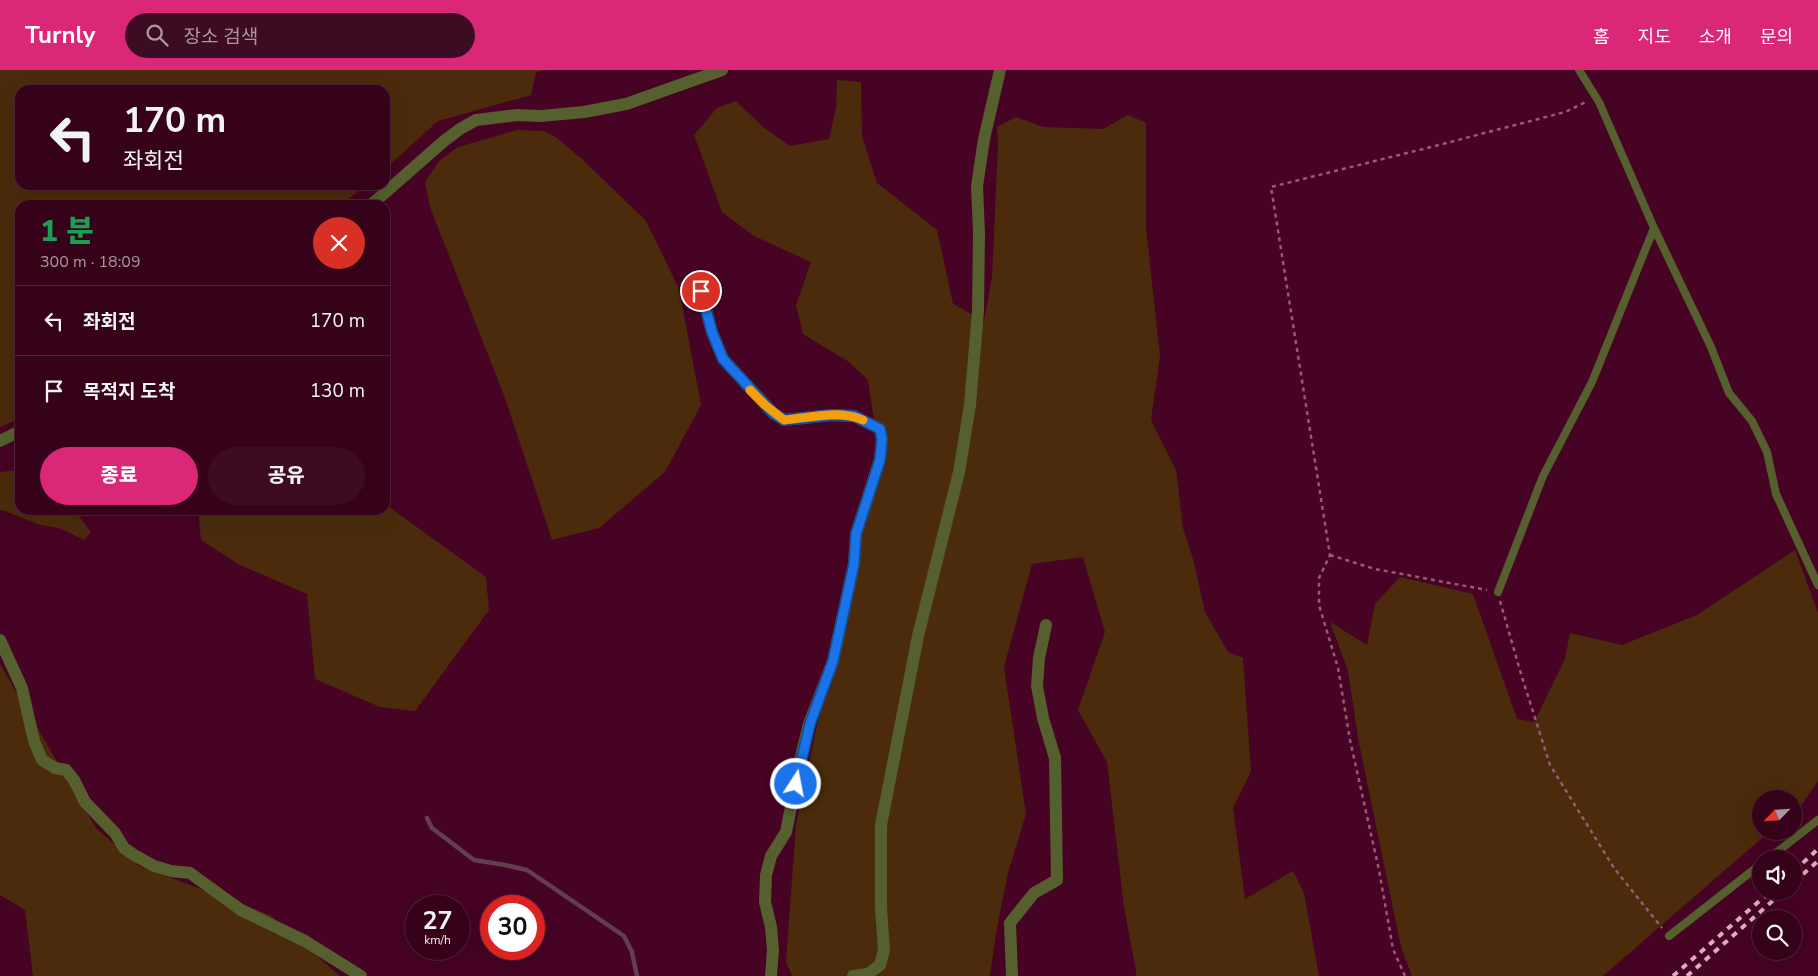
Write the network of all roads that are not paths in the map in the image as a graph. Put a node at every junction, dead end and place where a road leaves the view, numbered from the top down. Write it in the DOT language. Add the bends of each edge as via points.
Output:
graph roads {
  1 [pos="722,70"];
  2 [pos="1000,70"];
  3 [pos="1579,70"];
  4 [pos="390,188"];
  5 [pos="388,190"];
  6 [pos="377,200"];
  7 [pos="1654,228"];
  8 [pos="701,291"];
  9 [pos="15,434"];
  10 [pos="0,441"];
  11 [pos="1818,585"];
  12 [pos="1498,592"];
  13 [pos="1046,625"];
  14 [pos="0,640"];
  15 [pos="1818,820"];
  16 [pos="1780,850"];
  17 [pos="1752,871"];
  18 [pos="1668,936"];
  19 [pos="361,976"];
  20 [pos="771,976"];
  21 [pos="853,976"];
  22 [pos="1012,976"];
  1 -- 4 [label="street" via="626,104 584,112 476,120 460,128"];
  2 -- 21 [label="street" via="977,186 978,311 970,405 959,472 918,636 881,825 884,950 880,965 868,974"];
  3 -- 7 [label="lane" via="1596,97"];
  5 -- 6 [label="street"];
  7 -- 11 [label="lane" via="1730,393 1752,421 1767,452 1776,494"];
  7 -- 12 [label="lane" via="1592,382 1543,476"];
  8 -- 20 [label="street" via="723,359 773,413 784,420 854,416 880,429 882,439 880,460 856,534 854,564 833,661 802,752 786,832 771,856 766,875 765,902 773,950"];
  9 -- 10 [label="street"];
  13 -- 22 [label="street" via="1037,686 1056,758 1056,880 1034,893 1010,923"];
  14 -- 19 [label="street" via="22,688 34,741 42,760 66,770 85,802 115,833 124,848 154,866 190,874 241,910 305,941"];
  15 -- 16 [label="lane"];
  17 -- 18 [label="lane"];
}
